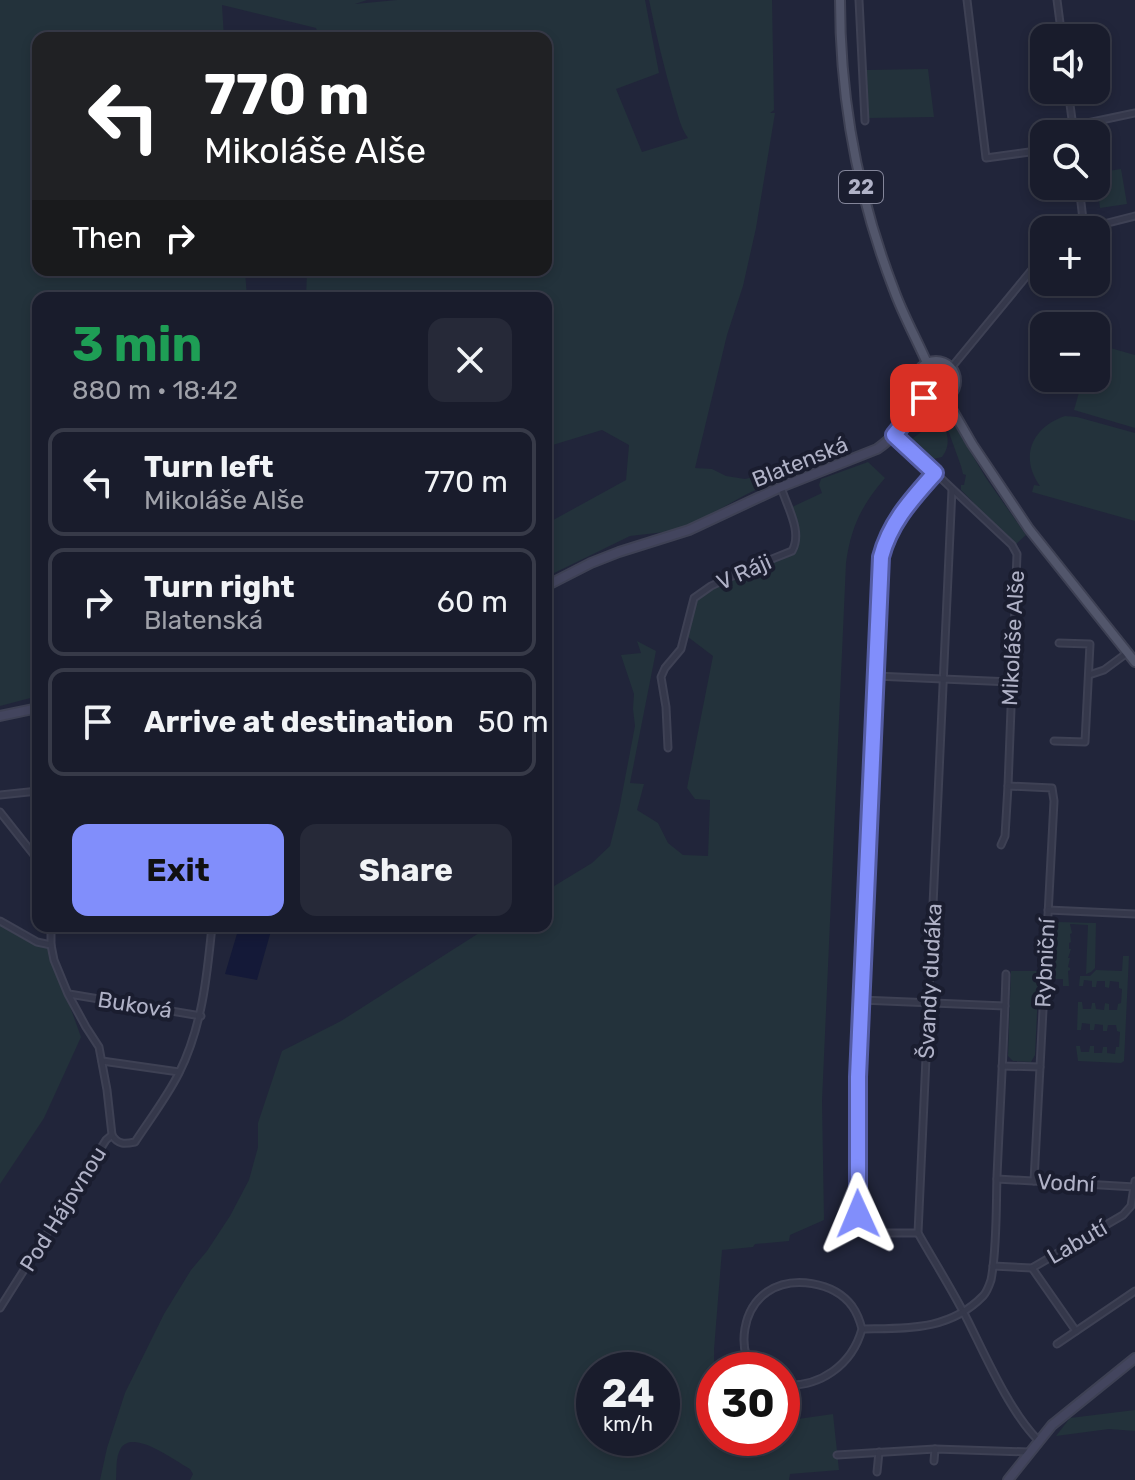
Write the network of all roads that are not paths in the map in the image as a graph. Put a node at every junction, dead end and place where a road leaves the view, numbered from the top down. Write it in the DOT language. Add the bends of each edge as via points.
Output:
graph roads {
  1 [pos="840,0"];
  2 [pos="859,0"];
  3 [pos="967,0"];
  4 [pos="1057,0"];
  5 [pos="1060,24"];
  6 [pos="1135,113"];
  7 [pos="1102,120"];
  8 [pos="865,121"];
  9 [pos="1030,152"];
  10 [pos="1135,216"];
  11 [pos="1110,222"];
  12 [pos="1030,272"];
  13 [pos="927,363"];
  14 [pos="951,368"];
  15 [pos="900,379"];
  16 [pos="915,380"];
  17 [pos="924,398"];
  18 [pos="946,399"];
  19 [pos="894,435"];
  20 [pos="935,473"];
  21 [pos="781,487"];
  22 [pos="952,489"];
  23 [pos="552,583"];
  24 [pos="1059,643"];
  25 [pos="1128,652"];
  26 [pos="1135,662"];
  27 [pos="1089,675"];
  28 [pos="875,676"];
  29 [pos="943,679"];
  30 [pos="1011,682"];
  31 [pos="32,709"];
  32 [pos="0,716"];
  33 [pos="1054,741"];
  34 [pos="668,748"];
  35 [pos="1008,786"];
  36 [pos="32,792"];
  37 [pos="0,795"];
  38 [pos="0,812"];
  39 [pos="1001,845"];
  40 [pos="32,852"];
  41 [pos="1048,910"];
  42 [pos="1135,914"];
  43 [pos="0,921"];
  44 [pos="51,932"];
  45 [pos="211,932"];
  46 [pos="51,945"];
  47 [pos="1006,974"];
  48 [pos="68,994"];
  49 [pos="861,1000"];
  50 [pos="930,1002"];
  51 [pos="1005,1006"];
  52 [pos="201,1016"];
  53 [pos="102,1061"];
  54 [pos="1002,1066"];
  55 [pos="1040,1067"];
  56 [pos="179,1072"];
  57 [pos="112,1135"];
  58 [pos="997,1179"];
  59 [pos="1034,1181"];
  60 [pos="1135,1185"];
  61 [pos="918,1233"];
  62 [pos="993,1266"];
  63 [pos="1032,1268"];
  64 [pos="1135,1291"];
  65 [pos="0,1308"];
  66 [pos="963,1312"];
  67 [pos="862,1329"];
  68 [pos="1076,1331"];
  69 [pos="1057,1344"];
  70 [pos="745,1352"];
  71 [pos="1135,1358"];
  72 [pos="800,1385"];
  73 [pos="1038,1440"];
  74 [pos="935,1449"];
  75 [pos="879,1452"];
  76 [pos="1029,1452"];
  77 [pos="837,1455"];
  78 [pos="934,1461"];
  79 [pos="877,1472"];
  80 [pos="1008,1480"];
  1 -- 13 [label="main road, 22" via="844,84 862,190 895,293"];
  2 -- 8 [label="street"];
  3 -- 9 [label="street" via="986,158"];
  4 -- 5 [label="street"];
  6 -- 7 [label="street"];
  10 -- 11 [label="street"];
  12 -- 14 [label="street"];
  13 -- 14 [label="main road" via="940,361"];
  13 -- 16 [label="main road"];
  14 -- 18 [label="main road" via="956,385"];
  15 -- 16 [label="street"];
  16 -- 17 [label="main road"];
  17 -- 18 [label="main road"];
  17 -- 19 [label="street, Blatenská"];
  18 -- 25 [label="main road" via="1029,529"];
  19 -- 20 [label="street, Mikoláše Alše"];
  19 -- 21 [label="street, Blatenská" via="868,453"];
  20 -- 22 [label="street, Mikoláše Alše"];
  20 -- 28 [label="street" via="885,541"];
  21 -- 23 [label="street, Blatenská"];
  21 -- 34 [label="street, V Ráji" via="796,535 792,551 711,586 691,601 681,649 661,677"];
  22 -- 29 [label="street, Švandy dudáka"];
  22 -- 30 [label="street, Mikoláše Alše" via="1017,554"];
  24 -- 27 [label="street" via="1090,644"];
  25 -- 26 [label="main road"];
  25 -- 27 [label="street"];
  27 -- 33 [label="street" via="1085,742"];
  28 -- 29 [label="street"];
  28 -- 49 [label="street"];
  29 -- 30 [label="street"];
  29 -- 50 [label="street, Švandy dudáka"];
  30 -- 35 [label="street, Mikoláše Alše"];
  31 -- 32 [label="street"];
  35 -- 39 [label="street, Mikoláše Alše"];
  35 -- 41 [label="street, Rybniční" via="1052,788"];
  36 -- 37 [label="street"];
  38 -- 40 [label="street"];
  41 -- 42 [label="street"];
  41 -- 55 [label="street, Rybniční"];
  43 -- 46 [label="street"];
  44 -- 46 [label="street, Pod Hájovnou"];
  45 -- 52 [label="street"];
  46 -- 48 [label="street, Pod Hájovnou"];
  47 -- 51 [label="street"];
  48 -- 52 [label="street, Buková"];
  48 -- 53 [label="street, Pod Hájovnou"];
  49 -- 50 [label="street"];
  49 -- 61 [label="street" via="858,1218 872,1233"];
  50 -- 51 [label="street"];
  50 -- 61 [label="street, Švandy dudáka"];
  51 -- 54 [label="street"];
  52 -- 56 [label="street"];
  53 -- 56 [label="street"];
  53 -- 57 [label="street, Pod Hájovnou"];
  54 -- 55 [label="street"];
  54 -- 58 [label="street"];
  55 -- 59 [label="street, Rybniční"];
  56 -- 57 [label="street" via="135,1142 124,1144"];
  57 -- 65 [label="street, Pod Hájovnou"];
  58 -- 59 [label="street, Vodní"];
  58 -- 62 [label="street"];
  59 -- 60 [label="street, Vodní"];
  60 -- 63 [label="street, Labutí" via="1131,1206 1123,1215"];
  61 -- 66 [label="street"];
  62 -- 63 [label="street, Labutí"];
  62 -- 66 [label="street" via="986,1292"];
  63 -- 68 [label="street"];
  64 -- 68 [label="street"];
  66 -- 67 [label="street" via="921,1327"];
  66 -- 73 [label="street" via="999,1382"];
  67 -- 70 [label="street" via="852,1305 833,1291 793,1283 760,1299 746,1325"];
  67 -- 72 [label="street" via="844,1363"];
  68 -- 69 [label="street"];
  71 -- 73 [label="street"];
  73 -- 76 [label="street"];
  74 -- 75 [label="street"];
  74 -- 76 [label="street"];
  74 -- 78 [label="street"];
  75 -- 77 [label="street"];
  75 -- 79 [label="street"];
  76 -- 80 [label="street"];
}
